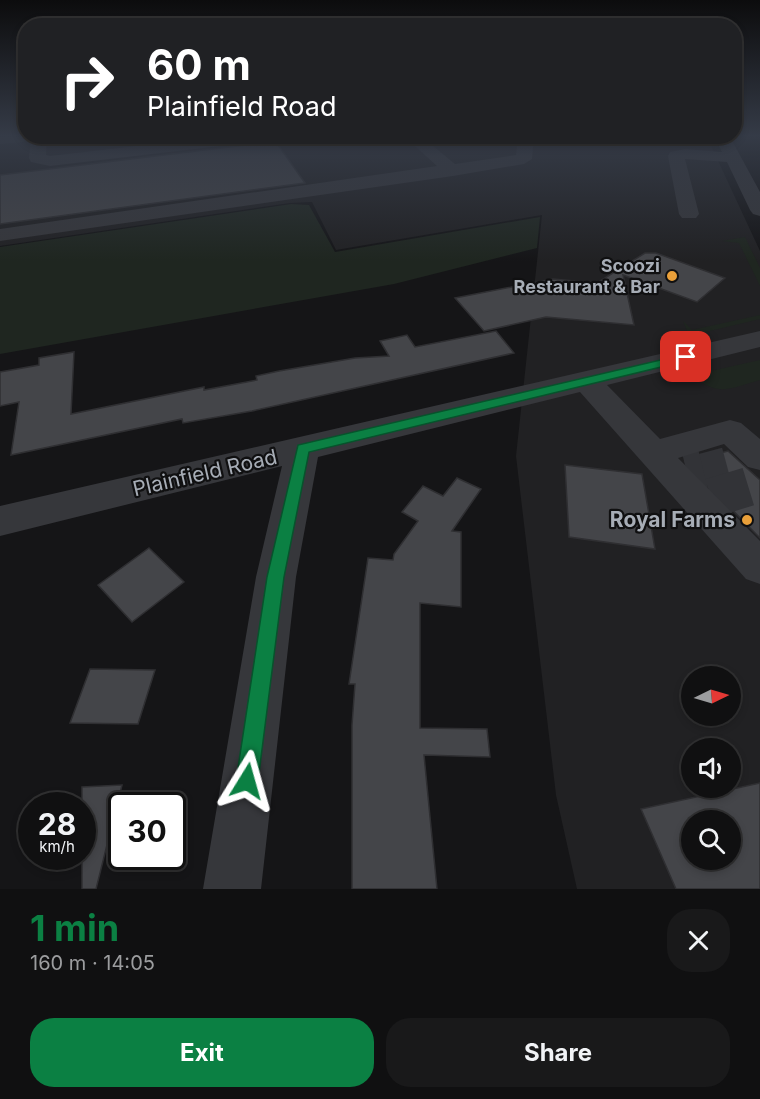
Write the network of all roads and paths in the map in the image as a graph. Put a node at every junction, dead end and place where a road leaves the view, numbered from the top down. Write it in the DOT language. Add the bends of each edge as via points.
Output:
graph roads {
  1 [pos="400,178"];
  2 [pos="681,178"];
  3 [pos="744,178"];
  4 [pos="760,210"];
  5 [pos="689,214"];
  6 [pos="0,235"];
  7 [pos="760,339"];
  8 [pos="586,381"];
  9 [pos="303,449"];
  10 [pos="751,457"];
  11 [pos="685,480"];
  12 [pos="0,521"];
  13 [pos="752,552"];
  14 [pos="232,889"];
  1 -- 6 [label="street"];
  2 -- 5 [label="street"];
  3 -- 4 [label="street"];
  7 -- 8 [label="street, Plainfield Road"];
  8 -- 9 [label="street, Plainfield Road"];
  8 -- 11 [label="street"];
  9 -- 12 [label="street, Plainfield Road"];
  9 -- 14 [label="street" via="276,577"];
  10 -- 11 [label="street" via="730,431"];
  11 -- 13 [label="street"];
}
